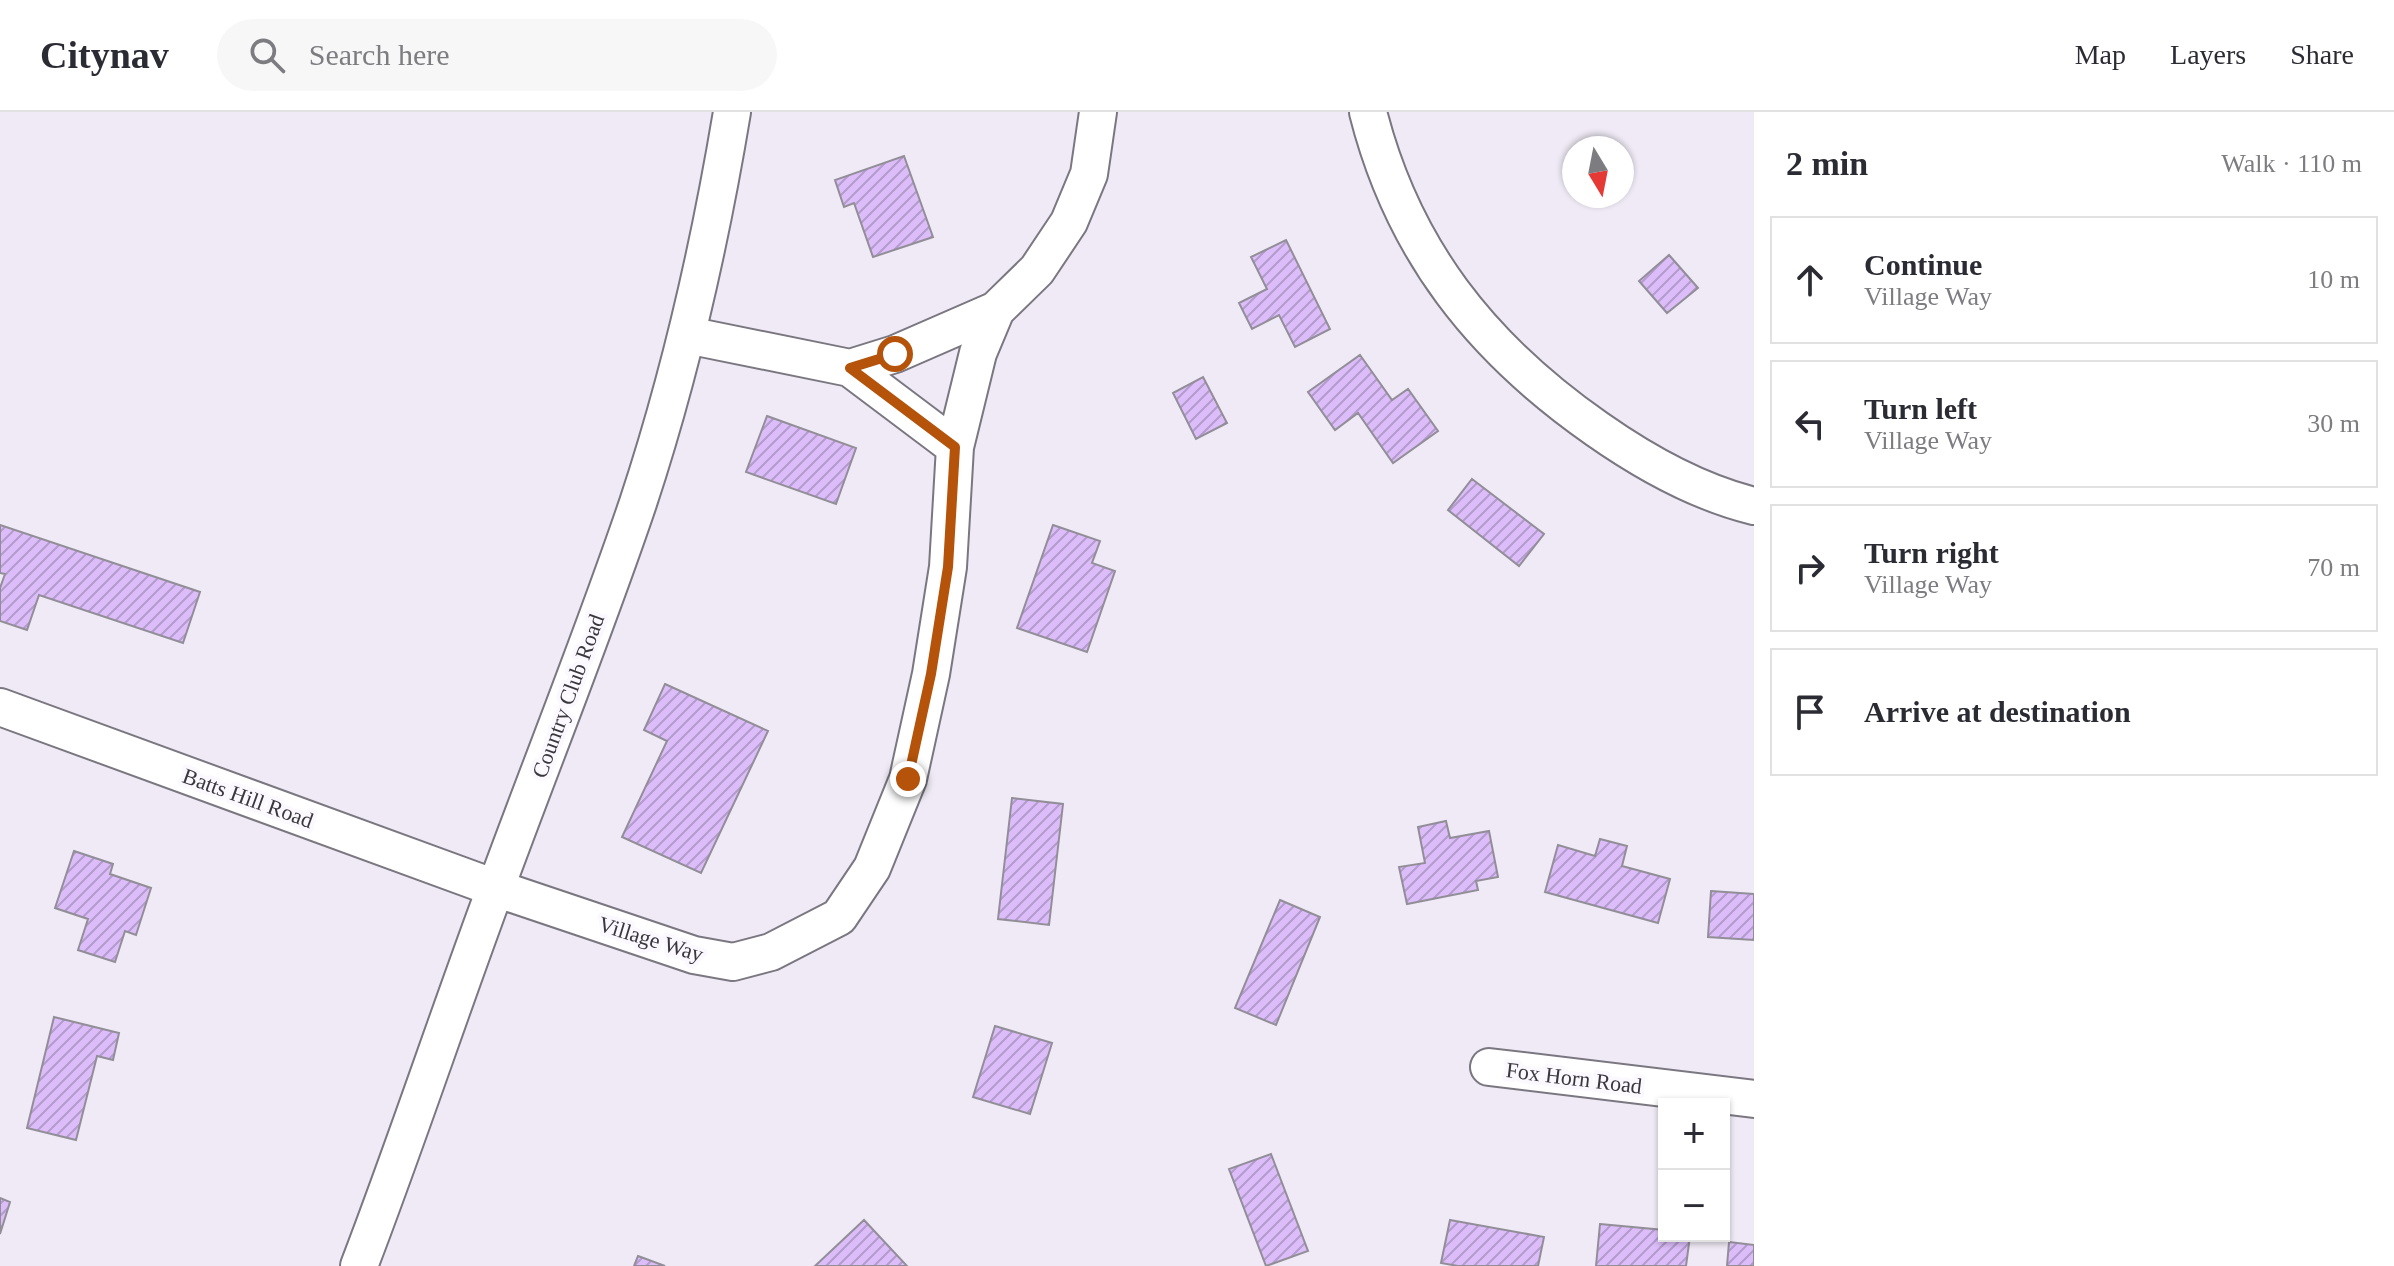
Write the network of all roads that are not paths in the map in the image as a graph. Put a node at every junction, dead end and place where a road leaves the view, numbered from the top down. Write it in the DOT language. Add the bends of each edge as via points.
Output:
graph roads {
  1 [pos="732,112"];
  2 [pos="1098,112"];
  3 [pos="1368,112"];
  4 [pos="996,310"];
  5 [pos="687,335"];
  6 [pos="850,368"];
  7 [pos="955,447"];
  8 [pos="1754,506"];
  9 [pos="0,707"];
  10 [pos="495,888"];
  11 [pos="1489,1067"];
  12 [pos="1754,1099"];
  13 [pos="359,1266"];
  1 -- 5 [label="street, Country Club Road"];
  2 -- 4 [label="street, Village Way" via="1089,174 1069,222 1037,270"];
  3 -- 8 [label="street" via="1390,186 1444,281 1478,328 1521,371 1623,448 1680,479"];
  4 -- 6 [label="street, Village Way"];
  4 -- 7 [label="street, Village Way" via="978,353"];
  5 -- 6 [label="street, Village Way"];
  5 -- 10 [label="street, Country Club Road" via="634,514"];
  6 -- 7 [label="street, Village Way"];
  7 -- 10 [label="street, Village Way" via="948,567 908,779 872,868 839,917 771,952 733,962 694,955"];
  9 -- 10 [label="street, Batts Hill Road"];
  10 -- 13 [label="street, Country Club Road"];
  11 -- 12 [label="street, Fox Horn Road"];
}
